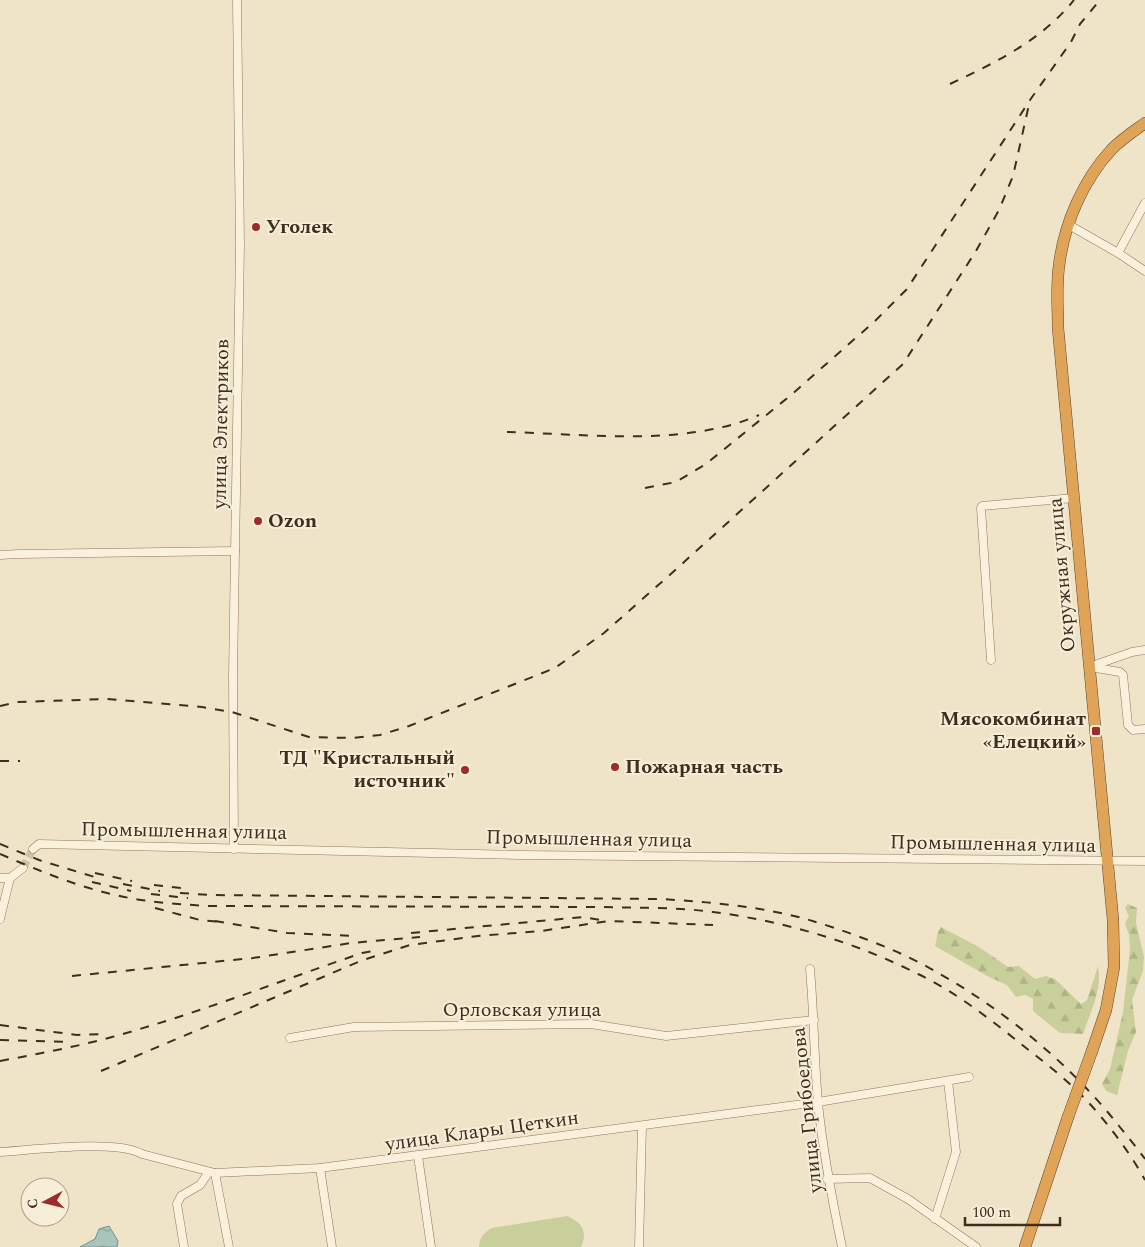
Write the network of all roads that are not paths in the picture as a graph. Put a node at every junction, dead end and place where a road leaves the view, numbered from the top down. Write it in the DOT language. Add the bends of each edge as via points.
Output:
graph roads {
  1 [pos="237,0"];
  2 [pos="1145,122"];
  3 [pos="1145,203"];
  4 [pos="1068,224"];
  5 [pos="1118,253"];
  6 [pos="1145,271"];
  7 [pos="1074,498"];
  8 [pos="235,551"];
  9 [pos="0,555"];
  10 [pos="1145,650"];
  11 [pos="991,660"];
  12 [pos="1090,667"];
  13 [pos="1145,729"];
  14 [pos="33,849"];
  15 [pos="234,849"];
  16 [pos="1108,861"];
  17 [pos="1145,861"];
  18 [pos="23,868"];
  19 [pos="0,878"];
  20 [pos="10,878"];
  21 [pos="0,919"];
  22 [pos="810,969"];
  23 [pos="814,1020"];
  24 [pos="290,1038"];
  25 [pos="969,1077"];
  26 [pos="948,1081"];
  27 [pos="818,1102"];
  28 [pos="642,1126"];
  29 [pos="0,1152"];
  30 [pos="418,1156"];
  31 [pos="320,1168"];
  32 [pos="212,1173"];
  33 [pos="827,1179"];
  34 [pos="935,1219"];
  35 [pos="184,1247"];
  36 [pos="229,1247"];
  37 [pos="332,1247"];
  38 [pos="431,1247"];
  39 [pos="640,1247"];
  40 [pos="842,1247"];
  41 [pos="976,1247"];
  42 [pos="1025,1247"];
  1 -- 8 [label="street, улица Электриков" via="240,246"];
  2 -- 4 [label="highway, Окружная улица" via="1124,137 1100,163 1084,188"];
  3 -- 5 [label="street"];
  4 -- 5 [label="street"];
  4 -- 7 [label="highway, Окружная улица" via="1057,292"];
  5 -- 6 [label="street"];
  7 -- 11 [label="street" via="982,506"];
  7 -- 12 [label="highway, Окружная улица"];
  8 -- 9 [label="street"];
  8 -- 15 [label="street, улица Электриков" via="232,685"];
  10 -- 12 [label="street"];
  12 -- 13 [label="street" via="1123,675 1128,725 1133,730"];
  12 -- 16 [label="highway, Окружная улица"];
  14 -- 15 [label="street, Промышленная улица" via="39,844"];
  15 -- 16 [label="street, Промышленная улица"];
  16 -- 17 [label="street, Промышленная улица"];
  16 -- 42 [label="highway, Окружная улица, bridge" via="1114,967 1106,1010"];
  18 -- 20 [label="street"];
  19 -- 20 [label="street"];
  20 -- 21 [label="street"];
  22 -- 23 [label="street, улица Грибоедова"];
  23 -- 24 [label="street, Орловская улица" via="666,1036 591,1024 354,1027"];
  23 -- 27 [label="street, улица Грибоедова"];
  25 -- 26 [label="street, улица Клары Цеткин"];
  26 -- 27 [label="street, улица Клары Цеткин"];
  26 -- 34 [label="street" via="956,1152"];
  27 -- 28 [label="street, улица Клары Цеткин"];
  27 -- 33 [label="street, улица Грибоедова"];
  28 -- 30 [label="street, улица Клары Цеткин"];
  28 -- 39 [label="street"];
  29 -- 32 [label="street, улица Клары Цеткин" via="94,1146 136,1150"];
  30 -- 31 [label="street, улица Клары Цеткин"];
  30 -- 38 [label="street"];
  31 -- 32 [label="street, улица Клары Цеткин"];
  31 -- 37 [label="street"];
  32 -- 35 [label="street" via="181,1196 177,1204"];
  32 -- 36 [label="street"];
  33 -- 34 [label="street" via="870,1178 908,1199"];
  33 -- 40 [label="street, улица Грибоедова"];
  34 -- 41 [label="street"];
}
